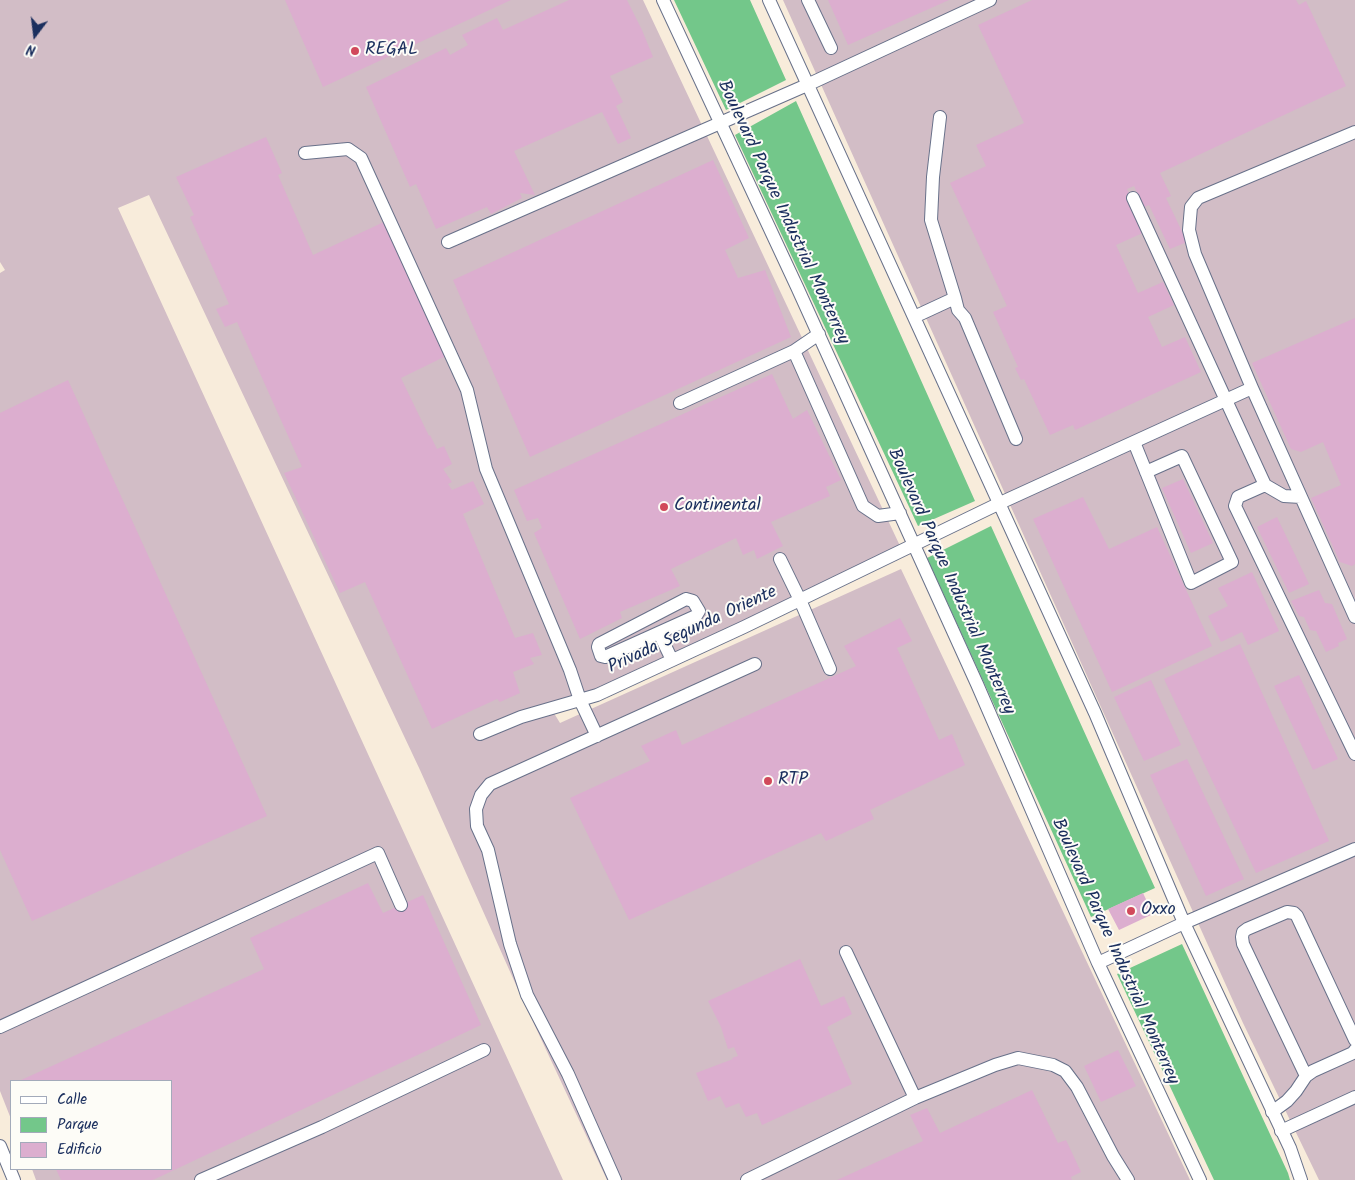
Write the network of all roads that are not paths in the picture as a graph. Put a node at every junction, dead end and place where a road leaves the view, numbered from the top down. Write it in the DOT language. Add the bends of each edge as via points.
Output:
graph roads {
  1 [pos="663,0"];
  2 [pos="769,0"];
  3 [pos="808,0"];
  4 [pos="990,0"];
  5 [pos="831,48"];
  6 [pos="807,85"];
  7 [pos="940,117"];
  8 [pos="721,122"];
  9 [pos="1355,132"];
  10 [pos="305,153"];
  11 [pos="1133,198"];
  12 [pos="448,242"];
  13 [pos="955,298"];
  14 [pos="914,317"];
  15 [pos="819,334"];
  16 [pos="794,351"];
  17 [pos="1252,388"];
  18 [pos="1225,400"];
  19 [pos="680,403"];
  20 [pos="1016,439"];
  21 [pos="1134,442"];
  22 [pos="1146,472"];
  23 [pos="1265,485"];
  24 [pos="1301,497"];
  25 [pos="1000,504"];
  26 [pos="900,513"];
  27 [pos="914,545"];
  28 [pos="780,559"];
  29 [pos="800,600"];
  30 [pos="1355,617"];
  31 [pos="659,633"];
  32 [pos="672,660"];
  33 [pos="755,664"];
  34 [pos="830,669"];
  35 [pos="580,700"];
  36 [pos="480,734"];
  37 [pos="596,736"];
  38 [pos="1355,754"];
  39 [pos="1355,849"];
  40 [pos="401,905"];
  41 [pos="1184,923"];
  42 [pos="846,952"];
  43 [pos="1098,962"];
  44 [pos="0,1027"];
  45 [pos="1355,1040"];
  46 [pos="484,1050"];
  47 [pos="1355,1050"];
  48 [pos="1306,1076"];
  49 [pos="1355,1097"];
  50 [pos="915,1098"];
  51 [pos="1272,1112"];
  52 [pos="1281,1131"];
  53 [pos="0,1146"];
  54 [pos="1290,1148"];
  55 [pos="14,1180"];
  56 [pos="201,1180"];
  57 [pos="615,1180"];
  58 [pos="747,1180"];
  59 [pos="1128,1180"];
  60 [pos="1200,1180"];
  61 [pos="1301,1180"];
  62 [pos="1308,1180"];
  1 -- 8 [label="street, Boulevard Parque Industrial Monterrey"];
  2 -- 6 [label="street"];
  3 -- 5 [label="street"];
  4 -- 6 [label="street"];
  6 -- 8 [label="street"];
  6 -- 14 [label="street"];
  7 -- 13 [label="street" via="931,220"];
  8 -- 12 [label="street"];
  8 -- 15 [label="street, Boulevard Parque Industrial Monterrey"];
  9 -- 17 [label="street" via="1198,198 1191,207 1189,230 1195,254"];
  10 -- 35 [label="street" via="348,149 361,158 467,390 486,469"];
  11 -- 18 [label="street"];
  13 -- 14 [label="street"];
  13 -- 20 [label="street"];
  14 -- 25 [label="street"];
  15 -- 16 [label="street"];
  15 -- 26 [label="street, Boulevard Parque Industrial Monterrey"];
  16 -- 19 [label="street"];
  16 -- 26 [label="street" via="863,506 878,516"];
  17 -- 18 [label="street, Privada Segunda Oriente"];
  17 -- 24 [label="street"];
  18 -- 21 [label="street, Privada Segunda Oriente"];
  18 -- 23 [label="street"];
  21 -- 22 [label="street"];
  21 -- 25 [label="street, Privada Segunda Oriente"];
  22 -- 22 [label="street" via="1191,583 1232,562 1182,456"];
  23 -- 24 [label="street" via="1284,496"];
  23 -- 38 [label="street" via="1238,497 1235,506"];
  24 -- 30 [label="street"];
  25 -- 27 [label="street, Privada Segunda Oriente"];
  25 -- 41 [label="street" via="1095,713"];
  26 -- 27 [label="street, Boulevard Parque Industrial Monterrey"];
  27 -- 29 [label="street, Privada Segunda Oriente"];
  27 -- 43 [label="street, Boulevard Parque Industrial Monterrey"];
  28 -- 29 [label="street"];
  29 -- 32 [label="street, Privada Segunda Oriente"];
  29 -- 34 [label="street"];
  31 -- 31 [label="street" via="696,616 699,611 693,601 686,599 598,647 601,656 605,657"];
  31 -- 32 [label="street"];
  32 -- 35 [label="street, Privada Segunda Oriente"];
  33 -- 37 [label="street"];
  35 -- 36 [label="street, Privada Segunda Oriente" via="521,717"];
  35 -- 37 [label="street"];
  37 -- 57 [label="street" via="490,784 476,809 477,826 488,850 510,944 526,995 568,1074"];
  39 -- 41 [label="street"];
  40 -- 44 [label="street" via="378,853"];
  41 -- 43 [label="street"];
  41 -- 51 [label="street"];
  42 -- 50 [label="street"];
  43 -- 60 [label="street, Boulevard Parque Industrial Monterrey"];
  45 -- 48 [label="street" via="1298,916 1287,912 1247,929 1243,932 1243,944"];
  46 -- 56 [label="street"];
  47 -- 48 [label="street"];
  48 -- 51 [label="street" via="1287,1101"];
  49 -- 52 [label="street"];
  50 -- 58 [label="street"];
  50 -- 59 [label="street" via="1018,1058 1053,1065 1065,1071 1077,1087"];
  51 -- 52 [label="street"];
  52 -- 54 [label="street"];
  53 -- 55 [label="street"];
  54 -- 61 [label="street"];
  54 -- 62 [label="street"];
}
